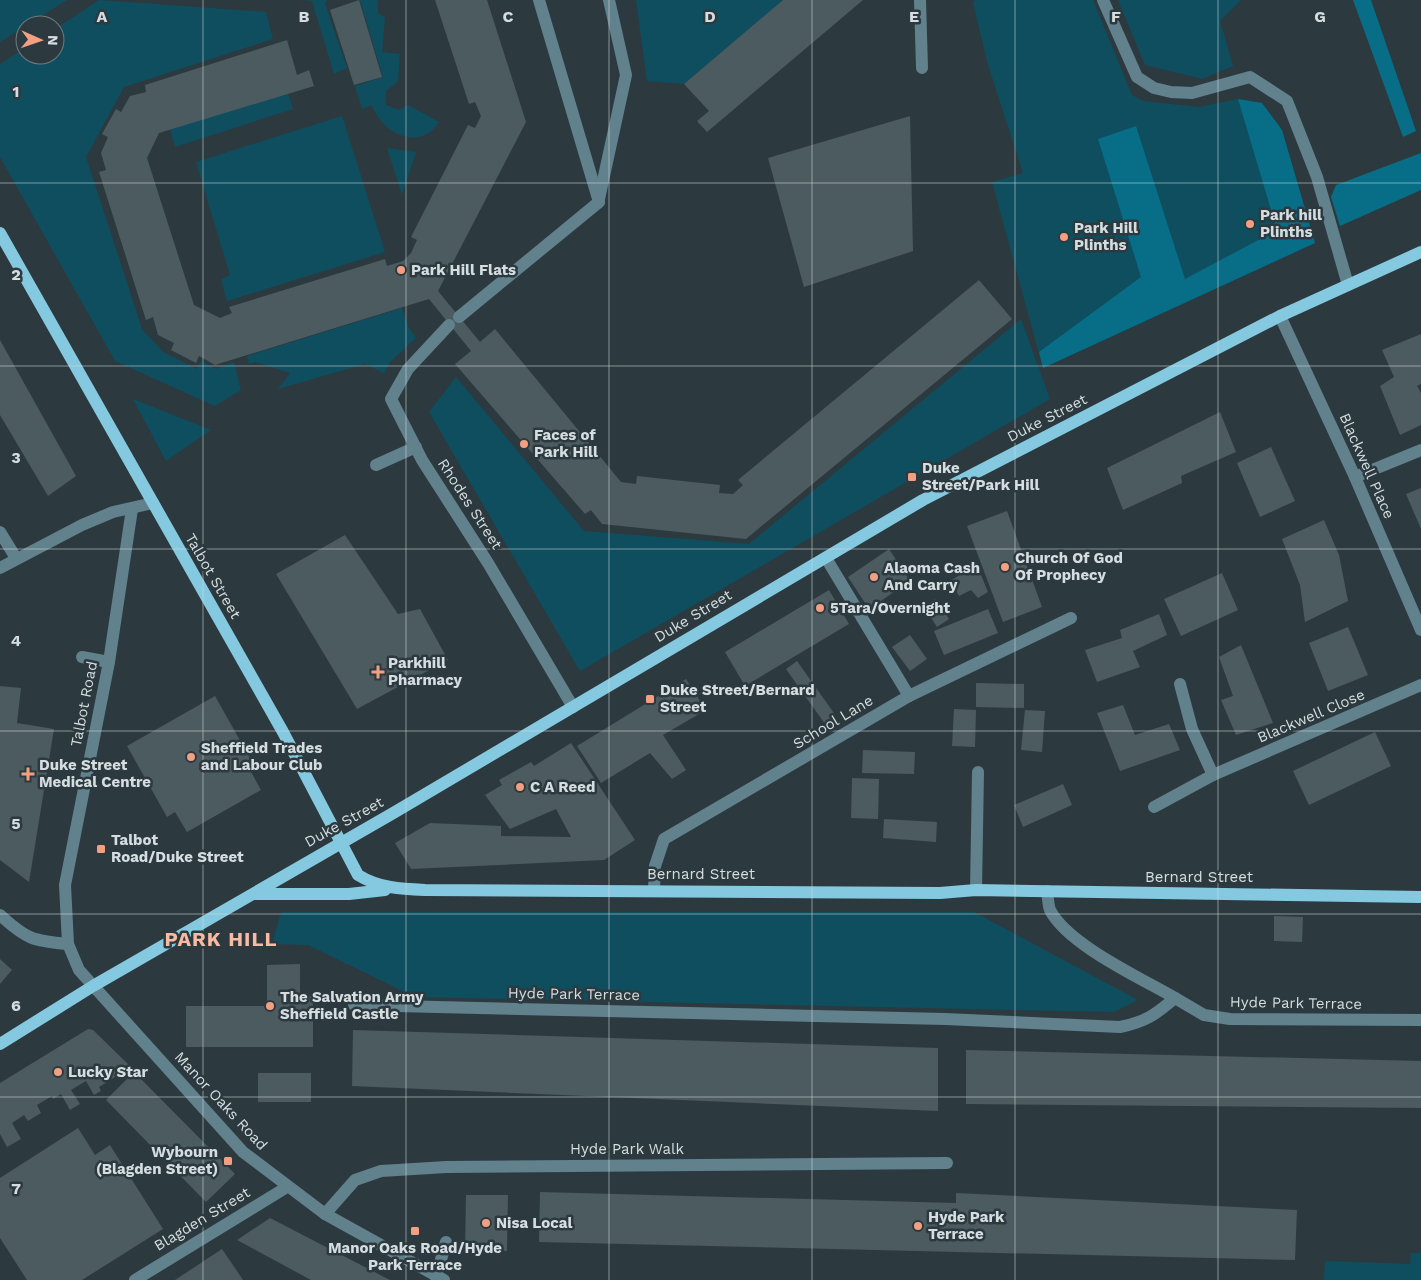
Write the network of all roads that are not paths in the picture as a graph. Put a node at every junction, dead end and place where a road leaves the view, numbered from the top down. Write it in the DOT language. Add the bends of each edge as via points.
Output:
graph roads {
  1 [pos="539,0"];
  2 [pos="608,0"];
  3 [pos="920,0"];
  4 [pos="1103,0"];
  5 [pos="922,68"];
  6 [pos="599,202"];
  7 [pos="0,233"];
  8 [pos="1421,252"];
  9 [pos="1348,285"];
  10 [pos="1280,316"];
  11 [pos="416,447"];
  12 [pos="1421,450"];
  13 [pos="376,465"];
  14 [pos="1355,477"];
  15 [pos="153,503"];
  16 [pos="132,508"];
  17 [pos="0,532"];
  18 [pos="16,558"];
  19 [pos="826,558"];
  20 [pos="0,568"];
  21 [pos="1070,618"];
  22 [pos="1421,630"];
  23 [pos="82,657"];
  24 [pos="109,662"];
  25 [pos="1180,684"];
  26 [pos="1421,685"];
  27 [pos="909,696"];
  28 [pos="572,707"];
  29 [pos="978,772"];
  30 [pos="1213,775"];
  31 [pos="1154,807"];
  32 [pos="341,842"];
  33 [pos="393,889"];
  34 [pos="425,890"];
  35 [pos="654,890"];
  36 [pos="976,890"];
  37 [pos="1047,891"];
  38 [pos="255,894"];
  39 [pos="1421,897"];
  40 [pos="0,915"];
  41 [pos="68,944"];
  42 [pos="93,986"];
  43 [pos="1175,998"];
  44 [pos="354,1005"];
  45 [pos="1421,1020"];
  46 [pos="0,1044"];
  47 [pos="946,1163"];
  48 [pos="287,1187"];
  49 [pos="325,1214"];
  50 [pos="446,1242"];
  51 [pos="440,1278"];
  52 [pos="134,1280"];
  1 -- 6 [label="street"];
  2 -- 6 [label="street" via="626,75"];
  3 -- 5 [label="street"];
  4 -- 9 [label="street" via="1136,76 1154,88 1192,92 1250,77 1287,101 1317,177"];
  6 -- 11 [label="street, Rhodes Street" via="454,321 408,369 391,399"];
  7 -- 15 [label="main road, Talbot Street"];
  8 -- 9 [label="main road, Duke Street"];
  9 -- 10 [label="main road, Duke Street"];
  10 -- 14 [label="street, Blackwell Place"];
  10 -- 19 [label="main road, Duke Street" via="923,500"];
  11 -- 13 [label="street"];
  11 -- 28 [label="street, Rhodes Street"];
  12 -- 14 [label="street"];
  14 -- 22 [label="street, Blackwell Place"];
  15 -- 16 [label="street"];
  15 -- 32 [label="main road, Talbot Street" via="283,732"];
  16 -- 18 [label="street" via="82,525"];
  16 -- 24 [label="street, Talbot Road"];
  17 -- 18 [label="street"];
  18 -- 20 [label="street"];
  19 -- 27 [label="street"];
  19 -- 28 [label="main road, Duke Street"];
  21 -- 27 [label="street, School Lane"];
  23 -- 24 [label="street"];
  24 -- 41 [label="street, Talbot Road" via="65,885"];
  25 -- 30 [label="street" via="1192,729"];
  26 -- 30 [label="street, Blackwell Close"];
  27 -- 35 [label="street, School Lane" via="664,839 655,866"];
  28 -- 32 [label="main road, Duke Street"];
  29 -- 36 [label="street"];
  30 -- 31 [label="street, Blackwell Close"];
  32 -- 33 [label="main road, Talbot Street" via="358,876"];
  32 -- 38 [label="main road, Duke Street"];
  33 -- 34 [label="main road, Talbot Street"];
  33 -- 38 [label="main road" via="349,894"];
  34 -- 35 [label="main road, Bernard Street"];
  35 -- 36 [label="main road, Bernard Street" via="940,893"];
  36 -- 37 [label="main road, Bernard Street"];
  37 -- 39 [label="main road, Bernard Street"];
  37 -- 43 [label="street, Hyde Park Terrace" via="1050,909 1086,946"];
  38 -- 42 [label="main road, Duke Street"];
  40 -- 41 [label="street" via="18,932 37,941"];
  41 -- 42 [label="street, Talbot Road" via="79,970"];
  42 -- 46 [label="main road, Duke Street"];
  42 -- 48 [label="street, Manor Oaks Road" via="243,1152"];
  43 -- 44 [label="street, Hyde Park Terrace" via="1139,1024 1120,1027 945,1019"];
  43 -- 45 [label="street, Hyde Park Terrace" via="1204,1015 1230,1019"];
  47 -- 49 [label="street, Hyde Park Walk" via="446,1167 381,1171 355,1180"];
  48 -- 49 [label="street, Manor Oaks Road"];
  48 -- 52 [label="street, Blagden Street"];
  49 -- 51 [label="street, Manor Oaks Road"];
  50 -- 51 [label="street"];
}
